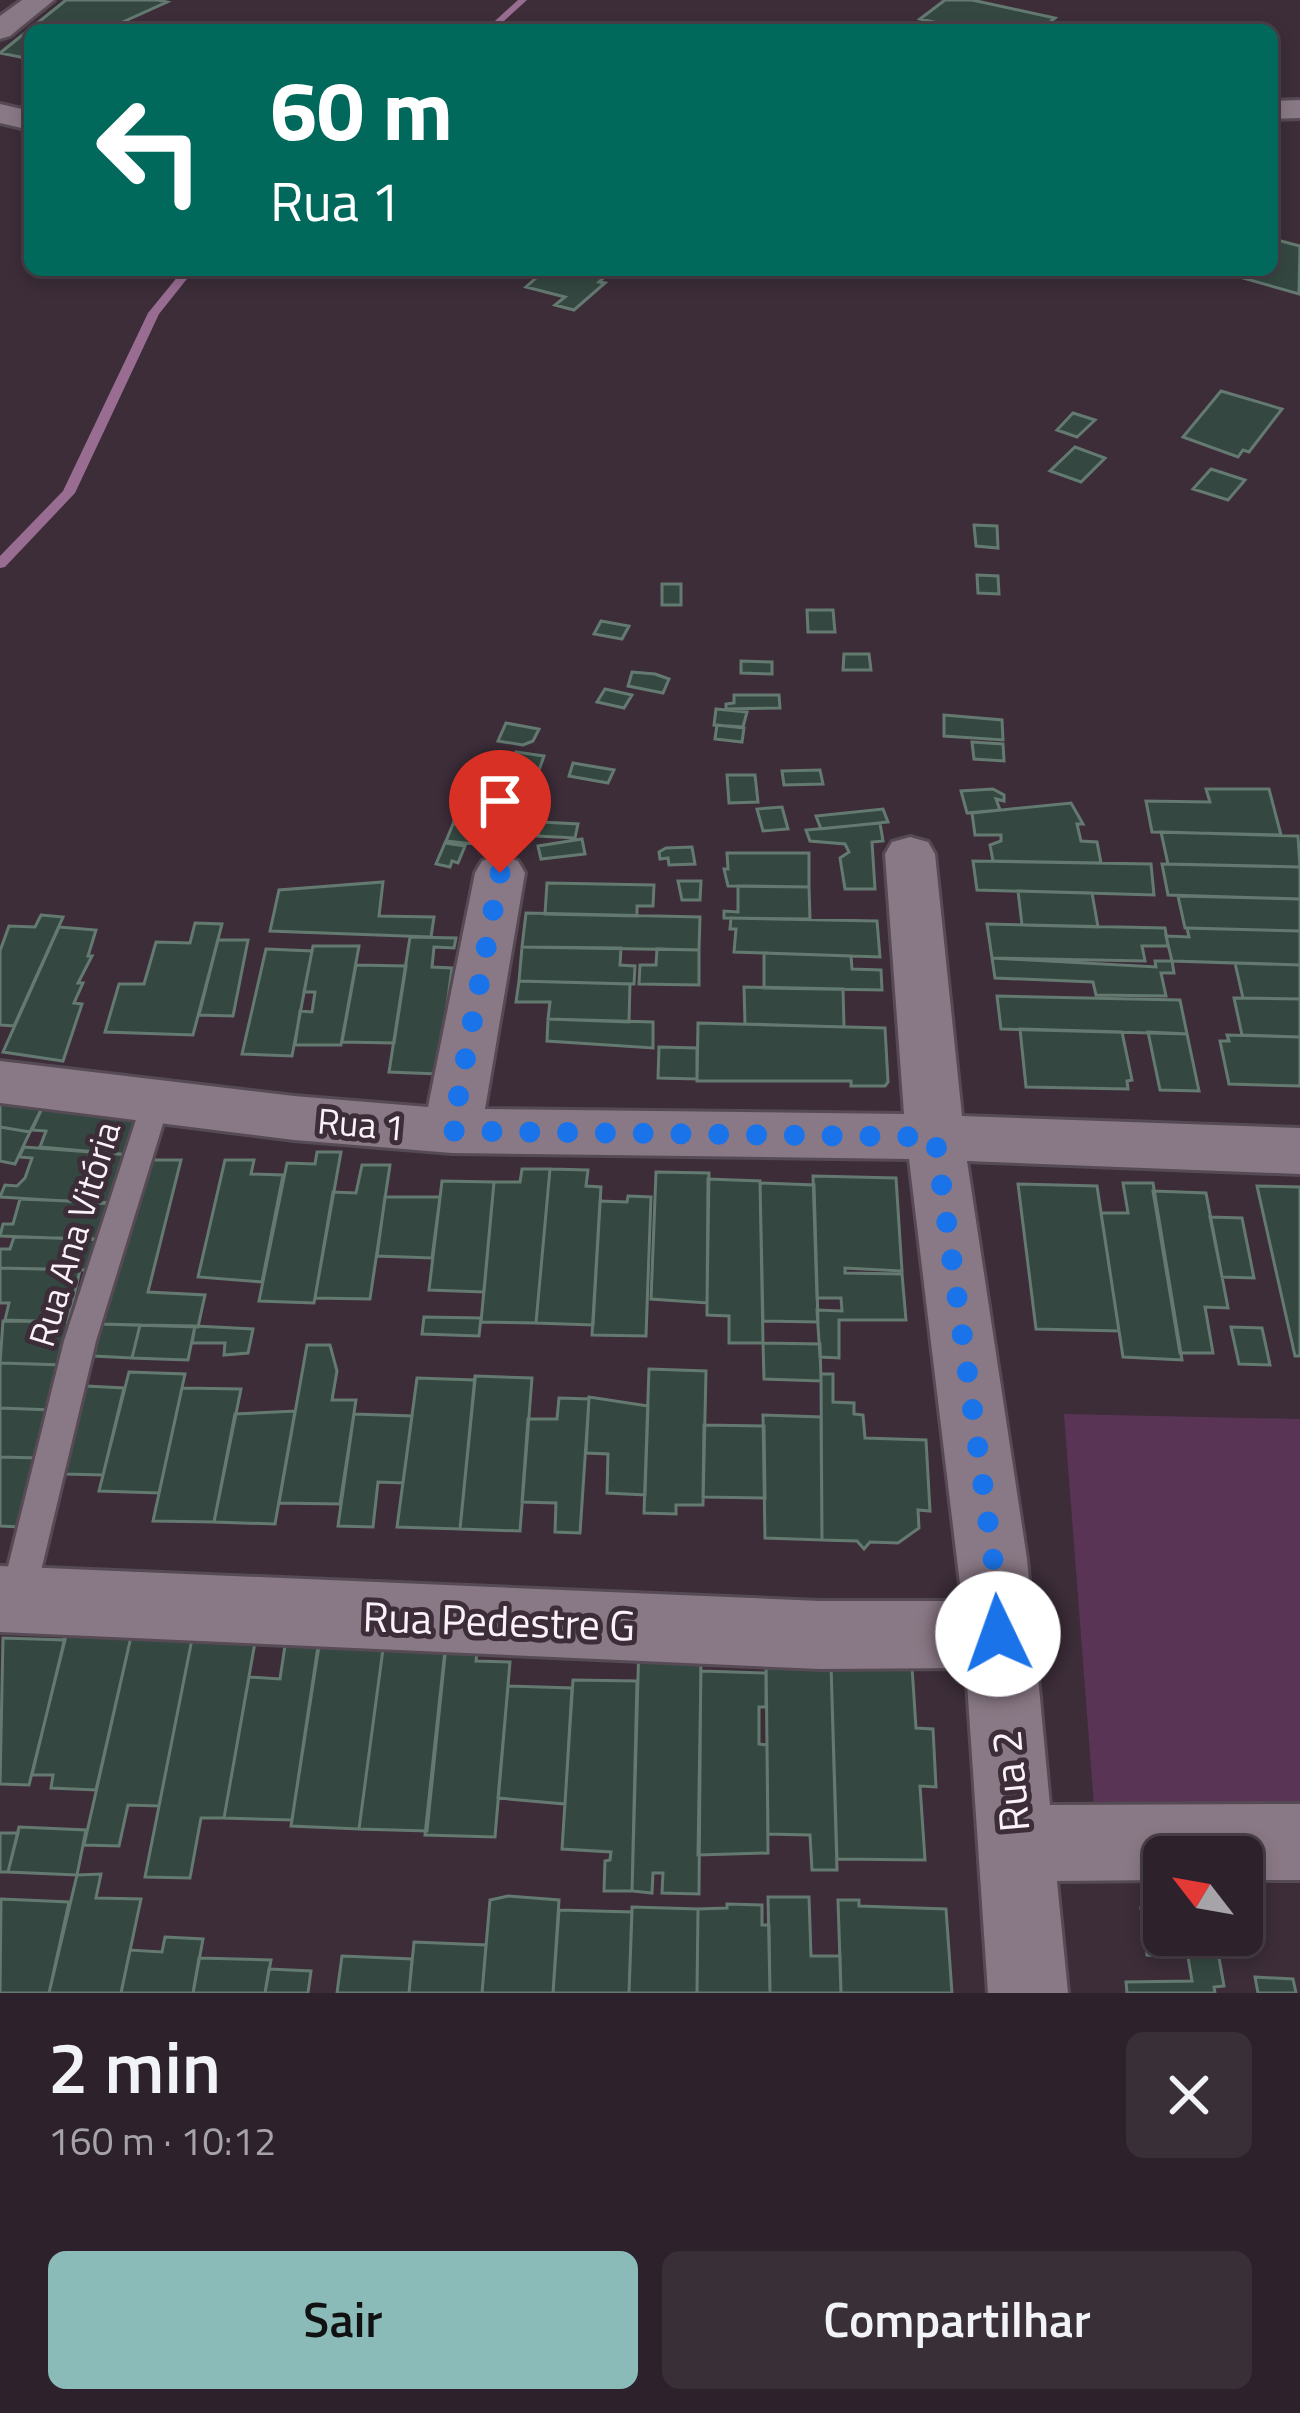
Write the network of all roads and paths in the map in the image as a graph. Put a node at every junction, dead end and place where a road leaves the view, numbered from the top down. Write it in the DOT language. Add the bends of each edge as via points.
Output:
graph roads {
  1 [pos="40,0"];
  2 [pos="0,30"];
  3 [pos="910,854"];
  4 [pos="500,873"];
  5 [pos="0,1082"];
  6 [pos="157,1101"];
  7 [pos="452,1131"];
  8 [pos="935,1137"];
  9 [pos="1300,1150"];
  10 [pos="8,1599"];
  11 [pos="998,1634"];
  12 [pos="1300,1842"];
  13 [pos="1016,1844"];
  14 [pos="1028,1993"];
  1 -- 2 [label="street"];
  3 -- 8 [label="street, Rua 2"];
  4 -- 7 [label="street"];
  5 -- 6 [label="street, Rua 1"];
  6 -- 7 [label="street, Rua 1"];
  6 -- 10 [label="lane, Rua Ana Vitória"];
  7 -- 8 [label="street, Rua 1"];
  8 -- 9 [label="street, Rua 1"];
  8 -- 11 [label="street, Rua 2"];
  10 -- 11 [label="street, Rua Pedestre G" via="820,1635"];
  11 -- 13 [label="street, Rua 2"];
  12 -- 13 [label="street"];
  13 -- 14 [label="street, Rua 2"];
}
